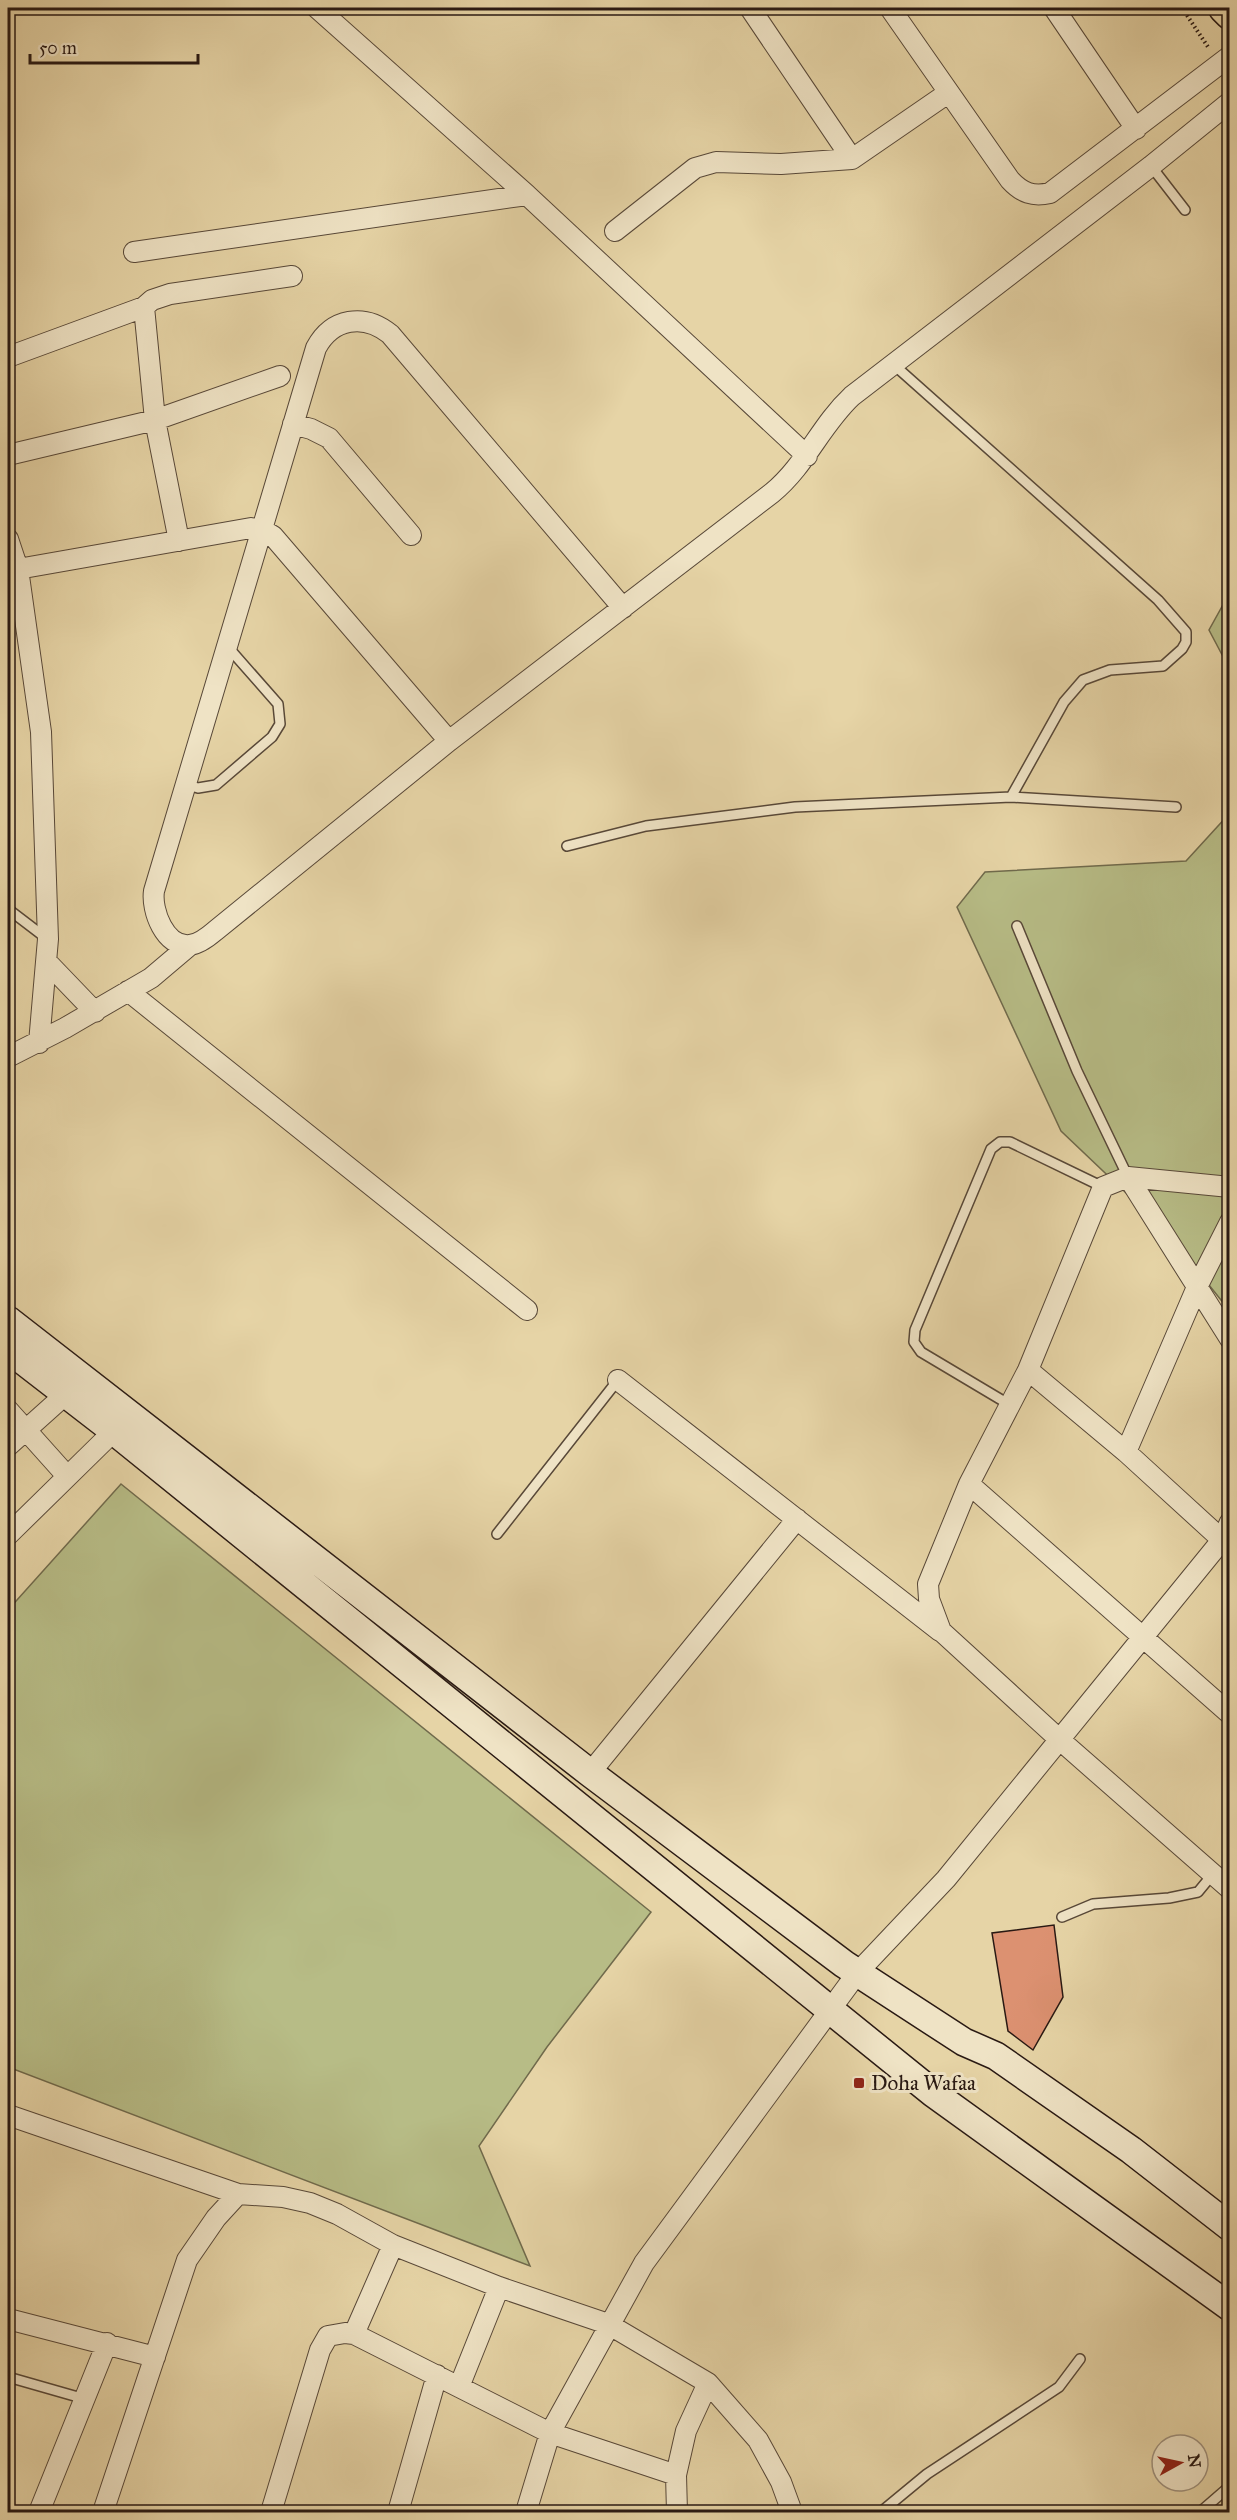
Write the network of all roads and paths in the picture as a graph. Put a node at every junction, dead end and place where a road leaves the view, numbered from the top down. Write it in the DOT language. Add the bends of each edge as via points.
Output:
graph roads {
  1 [pos="317,8"];
  2 [pos="750,8"];
  3 [pos="890,8"];
  4 [pos="1054,8"];
  5 [pos="1182,8"];
  6 [pos="1224,8"];
  7 [pos="1230,14"];
  8 [pos="1225,60"];
  9 [pos="948,93"];
  10 [pos="1230,102"];
  11 [pos="1136,129"];
  12 [pos="852,159"];
  13 [pos="1151,166"];
  14 [pos="527,195"];
  15 [pos="1185,210"];
  16 [pos="615,231"];
  17 [pos="134,252"];
  18 [pos="292,276"];
  19 [pos="144,307"];
  20 [pos="8,357"];
  21 [pos="893,364"];
  22 [pos="280,376"];
  23 [pos="155,420"];
  24 [pos="293,424"];
  25 [pos="8,455"];
  26 [pos="807,456"];
  27 [pos="263,530"];
  28 [pos="411,535"];
  29 [pos="8,539"];
  30 [pos="179,541"];
  31 [pos="18,569"];
  32 [pos="623,608"];
  33 [pos="226,645"];
  34 [pos="450,741"];
  35 [pos="184,784"];
  36 [pos="1011,797"];
  37 [pos="1176,807"];
  38 [pos="567,846"];
  39 [pos="8,909"];
  40 [pos="1017,926"];
  41 [pos="48,939"];
  42 [pos="190,945"];
  43 [pos="47,962"];
  44 [pos="128,991"];
  45 [pos="95,1012"];
  46 [pos="39,1042"];
  47 [pos="8,1057"];
  48 [pos="1128,1177"];
  49 [pos="1230,1186"];
  50 [pos="1103,1187"];
  51 [pos="1230,1222"];
  52 [pos="1197,1287"];
  53 [pos="527,1310"];
  54 [pos="8,1320"];
  55 [pos="1230,1339"];
  56 [pos="8,1349"];
  57 [pos="1028,1370"];
  58 [pos="618,1380"];
  59 [pos="66,1394"];
  60 [pos="1010,1405"];
  61 [pos="8,1410"];
  62 [pos="26,1429"];
  63 [pos="114,1431"];
  64 [pos="8,1446"];
  65 [pos="1126,1452"];
  66 [pos="67,1476"];
  67 [pos="969,1484"];
  68 [pos="797,1519"];
  69 [pos="497,1534"];
  70 [pos="8,1535"];
  71 [pos="1227,1536"];
  72 [pos="940,1631"];
  73 [pos="1142,1635"];
  74 [pos="1230,1714"];
  75 [pos="1060,1740"];
  76 [pos="590,1773"];
  77 [pos="1212,1875"];
  78 [pos="1230,1889"];
  79 [pos="1062,1917"];
  80 [pos="858,1972"];
  81 [pos="830,2009"];
  82 [pos="8,2115"];
  83 [pos="238,2194"];
  84 [pos="1230,2227"];
  85 [pos="393,2245"];
  86 [pos="499,2287"];
  87 [pos="1230,2307"];
  88 [pos="8,2319"];
  89 [pos="608,2324"];
  90 [pos="354,2334"];
  91 [pos="107,2343"];
  92 [pos="155,2356"];
  93 [pos="1080,2359"];
  94 [pos="437,2375"];
  95 [pos="8,2377"];
  96 [pos="708,2383"];
  97 [pos="459,2386"];
  98 [pos="85,2398"];
  99 [pos="550,2433"];
  100 [pos="676,2475"];
  101 [pos="1230,2486"];
  102 [pos="39,2512"];
  103 [pos="103,2512"];
  104 [pos="271,2512"];
  105 [pos="398,2512"];
  106 [pos="526,2512"];
  107 [pos="677,2512"];
  108 [pos="792,2512"];
  109 [pos="882,2512"];
  110 [pos="1200,2512"];
  1 -- 14 [label="street"];
  2 -- 12 [label="street"];
  3 -- 9 [label="street"];
  4 -- 11 [label="street"];
  5 -- 8 [label="path"];
  6 -- 7 [label="main road"];
  8 -- 11 [label="street"];
  9 -- 11 [label="street" via="1010,180 1028,194 1050,193"];
  9 -- 12 [label="street"];
  10 -- 13 [label="street"];
  12 -- 16 [label="street" via="781,164 716,162 695,168"];
  13 -- 15 [label="lane"];
  13 -- 21 [label="street"];
  14 -- 17 [label="street"];
  14 -- 26 [label="street"];
  18 -- 19 [label="street" via="170,294"];
  19 -- 20 [label="street"];
  19 -- 23 [label="street"];
  21 -- 26 [label="street" via="840,408"];
  21 -- 36 [label="lane" via="1158,600 1186,632 1182,649 1163,666 1110,670 1083,680 1064,702"];
  22 -- 23 [label="street"];
  23 -- 25 [label="street"];
  23 -- 30 [label="street"];
  24 -- 27 [label="street"];
  24 -- 28 [label="street" via="329,438"];
  24 -- 32 [label="street" via="316,348 328,331 359,320 381,327"];
  26 -- 32 [label="street" via="783,483"];
  27 -- 30 [label="street" via="251,528"];
  27 -- 33 [label="street"];
  27 -- 34 [label="street" via="273,536"];
  29 -- 31 [label="street"];
  30 -- 31 [label="street"];
  31 -- 41 [label="street" via="41,732"];
  32 -- 34 [label="street"];
  33 -- 35 [label="street"];
  33 -- 35 [label="lane" via="278,704 280,723 272,737 216,785 198,788"];
  34 -- 42 [label="street" via="204,940"];
  35 -- 42 [label="street" via="153,901 154,911 169,935 180,944"];
  36 -- 37 [label="lane"];
  36 -- 38 [label="lane" via="795,807 646,826"];
  39 -- 41 [label="lane"];
  40 -- 48 [label="lane" via="1077,1071"];
  41 -- 43 [label="street"];
  42 -- 44 [label="street" via="151,978"];
  43 -- 45 [label="street"];
  43 -- 46 [label="street"];
  44 -- 45 [label="street"];
  44 -- 53 [label="street"];
  45 -- 46 [label="street"];
  46 -- 47 [label="street"];
  48 -- 49 [label="street"];
  48 -- 50 [label="street"];
  48 -- 52 [label="street"];
  50 -- 57 [label="street"];
  50 -- 60 [label="lane" via="1010,1142 1000,1142 991,1149 978,1175 915,1330 914,1342 921,1352"];
  51 -- 52 [label="street"];
  52 -- 55 [label="street"];
  52 -- 65 [label="street"];
  54 -- 76 [label="street"];
  56 -- 59 [label="street"];
  57 -- 60 [label="street"];
  57 -- 65 [label="street"];
  58 -- 68 [label="street"];
  58 -- 69 [label="lane"];
  59 -- 62 [label="street"];
  59 -- 63 [label="street"];
  60 -- 67 [label="street"];
  61 -- 62 [label="street"];
  62 -- 64 [label="street"];
  62 -- 66 [label="street"];
  63 -- 66 [label="street"];
  63 -- 81 [label="street"];
  65 -- 71 [label="street"];
  66 -- 70 [label="street"];
  67 -- 72 [label="street" via="928,1584 928,1599"];
  67 -- 73 [label="street"];
  68 -- 72 [label="street"];
  68 -- 76 [label="street"];
  71 -- 73 [label="street"];
  72 -- 75 [label="street"];
  73 -- 74 [label="street"];
  73 -- 75 [label="street"];
  75 -- 77 [label="street"];
  75 -- 80 [label="street" via="946,1879"];
  76 -- 80 [label="street"];
  77 -- 78 [label="street"];
  77 -- 79 [label="lane" via="1198,1892 1093,1904"];
  80 -- 81 [label="street"];
  80 -- 84 [label="street" via="964,2042 996,2056 1131,2150"];
  81 -- 87 [label="street" via="933,2093"];
  81 -- 89 [label="street" via="645,2263"];
  82 -- 83 [label="street"];
  83 -- 85 [label="street" via="310,2203"];
  83 -- 92 [label="street" via="187,2260"];
  85 -- 86 [label="street"];
  85 -- 90 [label="street"];
  86 -- 89 [label="street"];
  86 -- 97 [label="street"];
  88 -- 91 [label="street"];
  89 -- 96 [label="street"];
  89 -- 99 [label="street"];
  90 -- 94 [label="street"];
  90 -- 104 [label="street" via="328,2336 320,2350"];
  91 -- 92 [label="street"];
  91 -- 98 [label="street"];
  92 -- 103 [label="street"];
  93 -- 109 [label="lane" via="1059,2387 927,2474"];
  94 -- 97 [label="street"];
  94 -- 105 [label="street"];
  95 -- 98 [label="lane"];
  96 -- 100 [label="street" via="686,2431"];
  96 -- 108 [label="street" via="758,2440"];
  97 -- 99 [label="street"];
  98 -- 102 [label="street"];
  99 -- 100 [label="street"];
  99 -- 106 [label="street"];
  100 -- 107 [label="street"];
  101 -- 110 [label="lane"];
}
